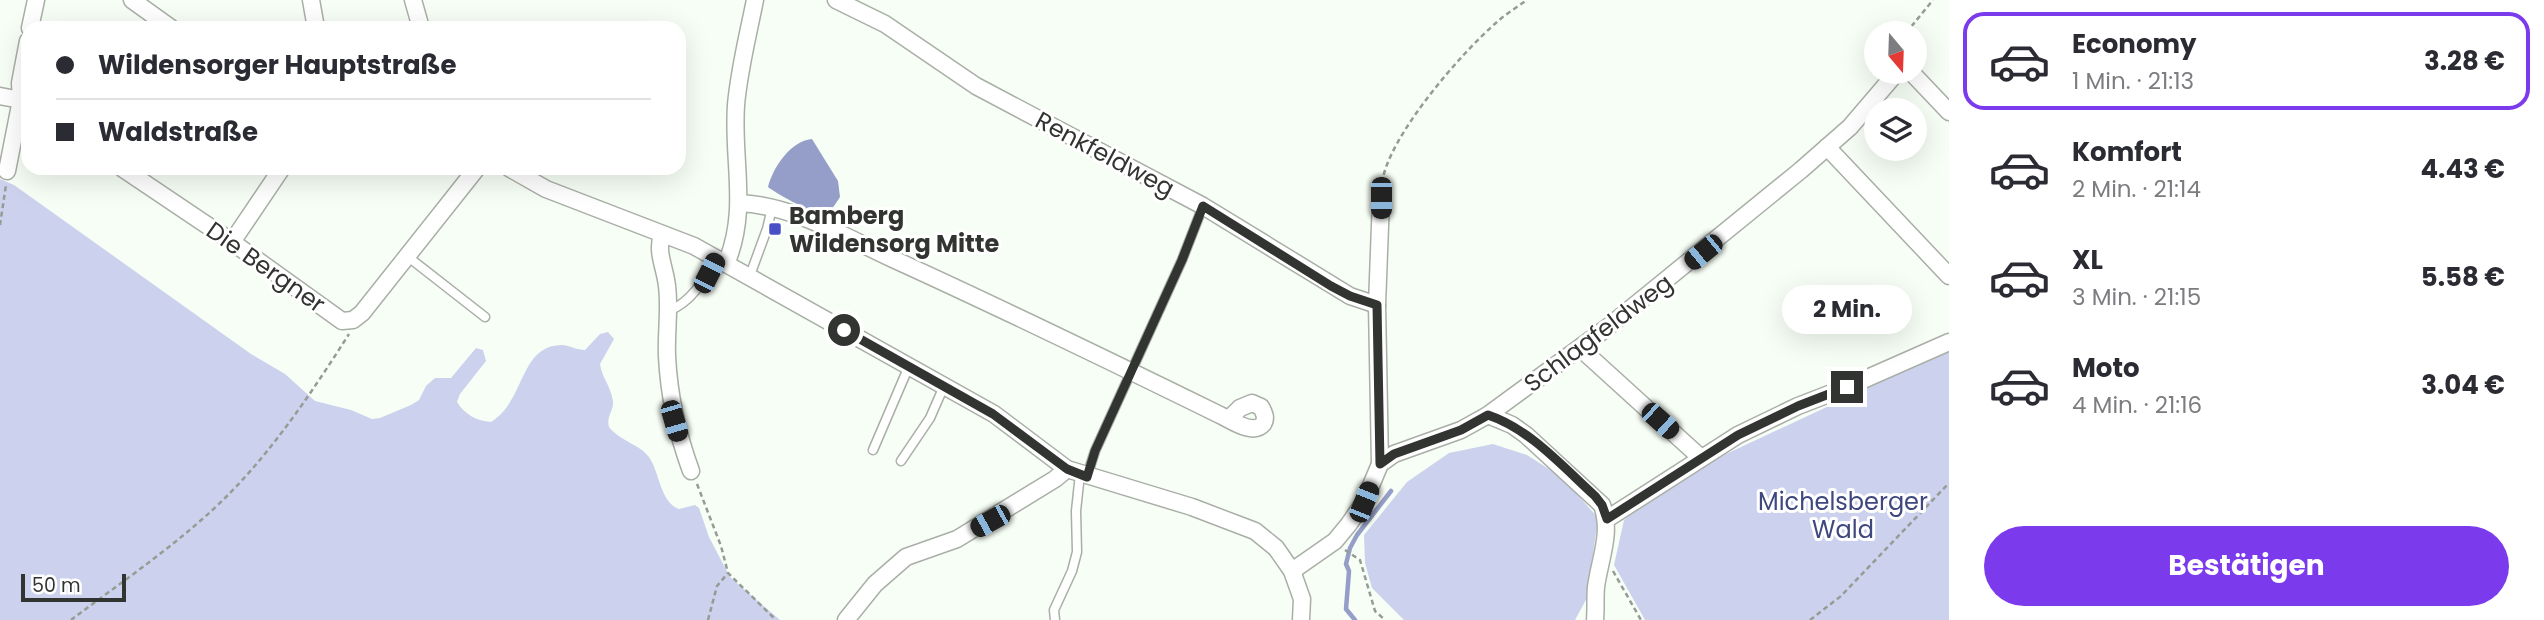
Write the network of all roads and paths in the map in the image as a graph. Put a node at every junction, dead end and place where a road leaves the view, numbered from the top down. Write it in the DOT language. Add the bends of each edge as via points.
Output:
graph roads {
  1 [pos="36,0"];
  2 [pos="132,0"];
  3 [pos="311,0"];
  4 [pos="413,0"];
  5 [pos="755,0"];
  6 [pos="836,0"];
  7 [pos="1527,0"];
  8 [pos="1933,0"];
  9 [pos="32,21"];
  10 [pos="161,21"];
  11 [pos="315,21"];
  12 [pos="419,21"];
  13 [pos="1916,21"];
  14 [pos="1887,84"];
  15 [pos="1923,84"];
  16 [pos="0,96"];
  17 [pos="21,102"];
  18 [pos="1949,111"];
  19 [pos="21,115"];
  20 [pos="1828,147"];
  21 [pos="7,171"];
  22 [pos="132,175"];
  23 [pos="277,175"];
  24 [pos="471,175"];
  25 [pos="521,175"];
  26 [pos="1381,198"];
  27 [pos="739,203"];
  28 [pos="1203,206"];
  29 [pos="772,208"];
  30 [pos="0,225"];
  31 [pos="662,234"];
  32 [pos="232,242"];
  33 [pos="407,256"];
  34 [pos="721,261"];
  35 [pos="1949,276"];
  36 [pos="749,278"];
  37 [pos="1377,305"];
  38 [pos="668,311"];
  39 [pos="485,317"];
  40 [pos="353,320"];
  41 [pos="1949,342"];
  42 [pos="1580,348"];
  43 [pos="909,366"];
  44 [pos="1132,371"];
  45 [pos="944,386"];
  46 [pos="1488,415"];
  47 [pos="1229,419"];
  48 [pos="873,450"];
  49 [pos="1700,457"];
  50 [pos="901,461"];
  51 [pos="1380,464"];
  52 [pos="691,471"];
  53 [pos="1078,473"];
  54 [pos="1949,483"];
  55 [pos="1607,519"];
  56 [pos="1348,553"];
  57 [pos="1601,559"];
  58 [pos="1292,571"];
  59 [pos="728,573"];
  60 [pos="71,620"];
  61 [pos="708,620"];
  62 [pos="776,620"];
  63 [pos="846,620"];
  64 [pos="1055,620"];
  65 [pos="1301,620"];
  66 [pos="1385,620"];
  67 [pos="1595,620"];
  68 [pos="1641,620"];
  69 [pos="1810,620"];
  1 -- 9 [label="street"];
  2 -- 10 [label="street"];
  3 -- 11 [label="street"];
  4 -- 12 [label="street"];
  5 -- 27 [label="street" via="736,106"];
  6 -- 28 [label="street, Renkfeldweg" via="885,24 976,86"];
  7 -- 26 [label="path" via="1466,52 1425,103 1395,145 1383,174"];
  8 -- 13 [label="path"];
  14 -- 20 [label="street, Schlagfeldweg"];
  15 -- 18 [label="street"];
  16 -- 17 [label="street"];
  19 -- 21 [label="street"];
  20 -- 35 [label="street"];
  20 -- 42 [label="street, Schlagfeldweg"];
  21 -- 30 [label="path"];
  22 -- 32 [label="street, Die Bergner"];
  23 -- 32 [label="street"];
  24 -- 33 [label="street, Die Bergner"];
  25 -- 31 [label="street" via="547,190"];
  26 -- 37 [label="street"];
  27 -- 29 [label="street"];
  27 -- 34 [label="street" via="735,240"];
  28 -- 37 [label="street, Renkfeldweg" via="1331,286"];
  28 -- 44 [label="lane"];
  29 -- 36 [label="lane"];
  29 -- 44 [label="street" via="800,216"];
  31 -- 34 [label="street"];
  31 -- 38 [label="street" via="660,256"];
  32 -- 40 [label="street, Die Bergner" via="342,321"];
  33 -- 39 [label="lane"];
  33 -- 40 [label="street, Die Bergner"];
  34 -- 36 [label="street"];
  34 -- 38 [label="lane" via="684,303"];
  36 -- 43 [label="street"];
  37 -- 51 [label="street"];
  38 -- 52 [label="street" via="674,421"];
  40 -- 60 [label="path" via="315,388 244,478 189,529"];
  41 -- 49 [label="street" via="1798,406"];
  42 -- 46 [label="street, Schlagfeldweg"];
  42 -- 49 [label="street"];
  43 -- 45 [label="street"];
  43 -- 48 [label="lane"];
  44 -- 47 [label="street"];
  44 -- 53 [label="lane" via="1095,451"];
  45 -- 50 [label="lane" via="930,418"];
  45 -- 53 [label="street"];
  46 -- 51 [label="street, Schlagfeldweg"];
  46 -- 55 [label="street" via="1526,435 1595,496"];
  49 -- 55 [label="street"];
  51 -- 58 [label="street" via="1349,524 1335,541"];
  52 -- 59 [label="path"];
  53 -- 58 [label="street" via="1240,524 1276,548"];
  53 -- 63 [label="street" via="1045,486 957,539 906,557 875,584"];
  53 -- 64 [label="lane" via="1077,552 1054,610"];
  54 -- 69 [label="path" via="1842,596"];
  55 -- 57 [label="street"];
  56 -- 66 [label="path" via="1360,560 1375,611"];
  57 -- 67 [label="street"];
  57 -- 68 [label="path"];
  58 -- 65 [label="street" via="1302,599"];
  59 -- 61 [label="path" via="717,586"];
  59 -- 62 [label="path"];
}
